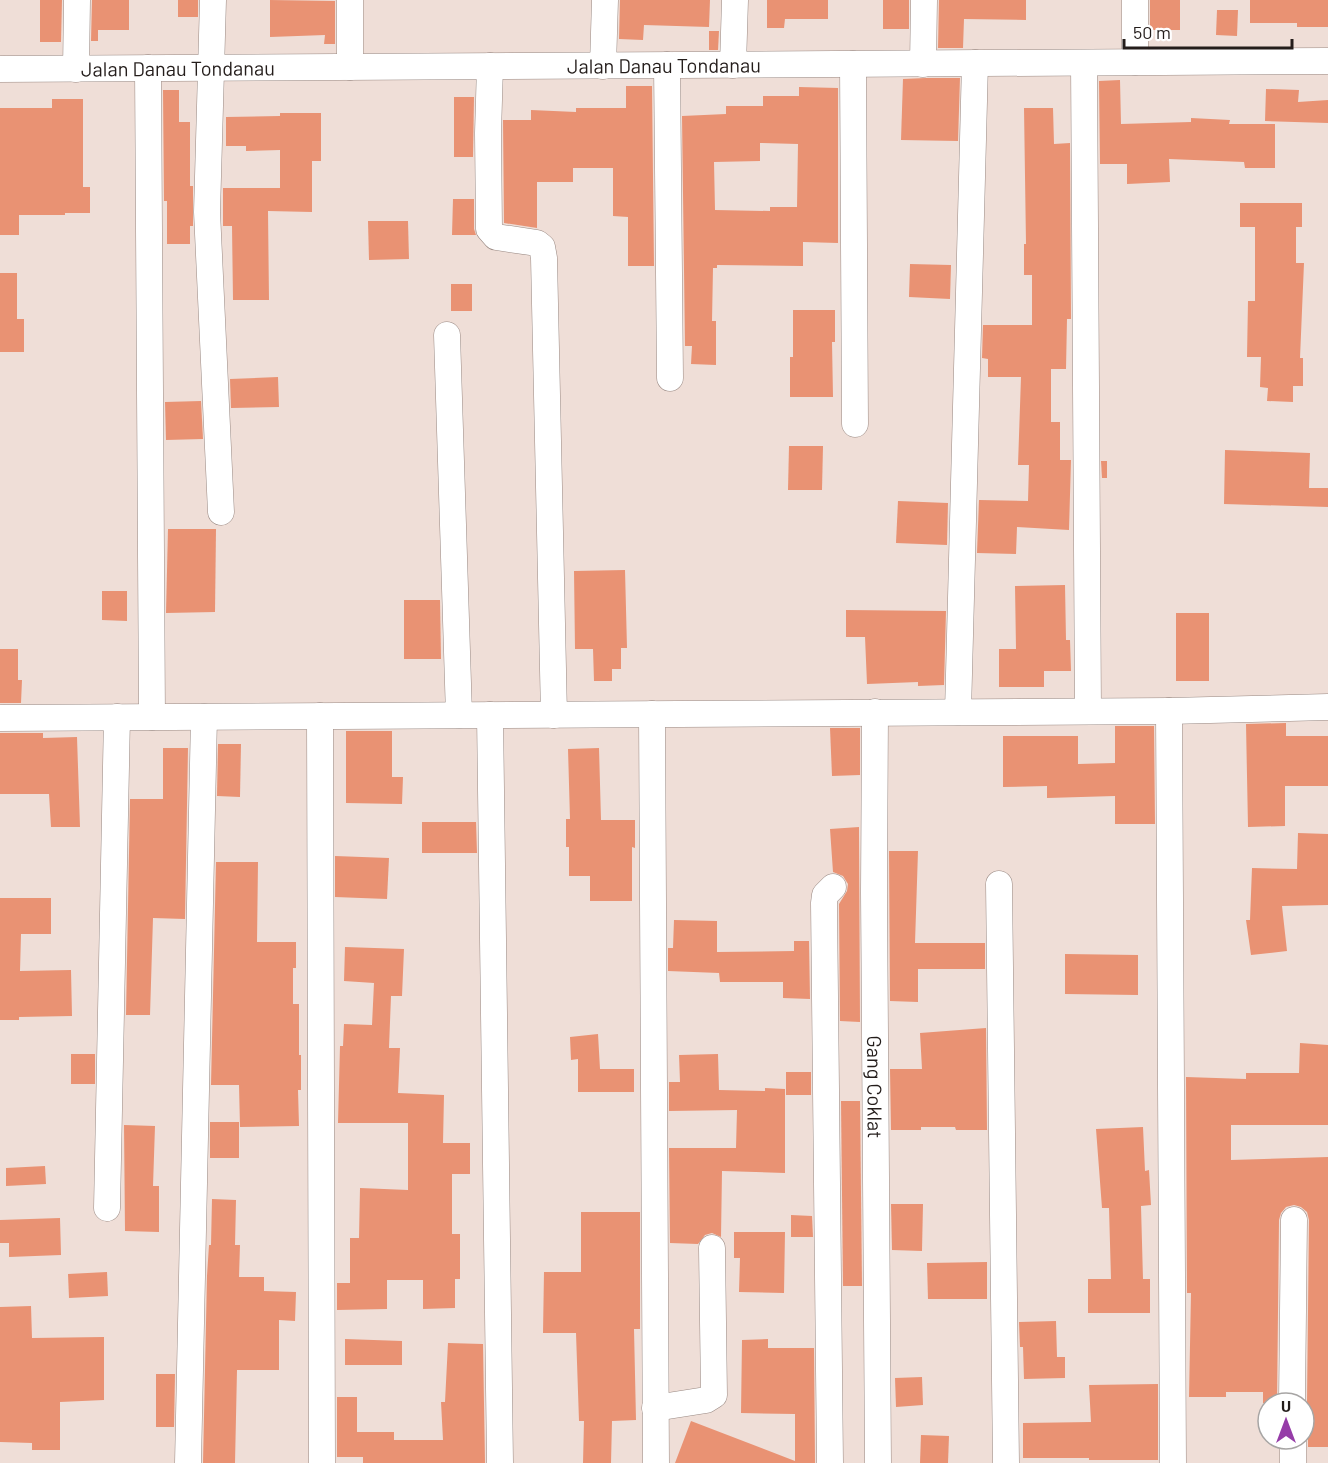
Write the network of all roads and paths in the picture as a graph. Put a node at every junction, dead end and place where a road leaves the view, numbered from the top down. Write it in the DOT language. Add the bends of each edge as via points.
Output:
graph roads {
  1 [pos="77,0"];
  2 [pos="213,0"];
  3 [pos="351,0"];
  4 [pos="605,0"];
  5 [pos="735,0"];
  6 [pos="924,0"];
  7 [pos="1135,0"];
  8 [pos="1328,61"];
  9 [pos="1136,62"];
  10 [pos="975,63"];
  11 [pos="1084,63"];
  12 [pos="853,64"];
  13 [pos="923,64"];
  14 [pos="667,65"];
  15 [pos="733,65"];
  16 [pos="490,66"];
  17 [pos="603,66"];
  18 [pos="350,67"];
  19 [pos="148,68"];
  20 [pos="212,68"];
  21 [pos="0,69"];
  22 [pos="76,69"];
  23 [pos="447,335"];
  24 [pos="670,378"];
  25 [pos="855,424"];
  26 [pos="221,512"];
  27 [pos="1328,707"];
  28 [pos="1088,711"];
  29 [pos="1169,711"];
  30 [pos="875,712"];
  31 [pos="958,712"];
  32 [pos="652,714"];
  33 [pos="459,715"];
  34 [pos="490,715"];
  35 [pos="554,715"];
  36 [pos="320,716"];
  37 [pos="117,717"];
  38 [pos="152,717"];
  39 [pos="204,717"];
  40 [pos="0,718"];
  41 [pos="999,884"];
  42 [pos="833,887"];
  43 [pos="106,1208"];
  44 [pos="1294,1220"];
  45 [pos="712,1248"];
  46 [pos="1292,1391"];
  47 [pos="655,1408"];
  48 [pos="188,1463"];
  49 [pos="321,1463"];
  50 [pos="500,1463"];
  51 [pos="656,1463"];
  52 [pos="830,1463"];
  53 [pos="878,1463"];
  54 [pos="1006,1463"];
  55 [pos="1173,1463"];
  1 -- 22 [label="street"];
  2 -- 20 [label="street"];
  3 -- 18 [label="street"];
  4 -- 17 [label="street"];
  5 -- 15 [label="street"];
  6 -- 13 [label="street"];
  7 -- 9 [label="street"];
  8 -- 9 [label="street, Jalan Danau Tondanau"];
  9 -- 11 [label="street, Jalan Danau Tondanau"];
  10 -- 11 [label="street, Jalan Danau Tondanau"];
  10 -- 13 [label="street, Jalan Danau Tondanau"];
  10 -- 31 [label="street"];
  11 -- 28 [label="street"];
  12 -- 13 [label="street, Jalan Danau Tondanau"];
  12 -- 15 [label="street, Jalan Danau Tondanau"];
  12 -- 25 [label="street"];
  14 -- 15 [label="street, Jalan Danau Tondanau"];
  14 -- 17 [label="street, Jalan Danau Tondanau"];
  14 -- 24 [label="street"];
  16 -- 17 [label="street, Jalan Danau Tondanau"];
  16 -- 18 [label="street, Jalan Danau Tondanau"];
  16 -- 35 [label="street" via="489,229 496,237 537,243 544,258"];
  18 -- 20 [label="street, Jalan Danau Tondanau"];
  19 -- 20 [label="street, Jalan Danau Tondanau"];
  19 -- 22 [label="street, Jalan Danau Tondanau"];
  19 -- 38 [label="street"];
  20 -- 26 [label="street" via="207,212"];
  21 -- 22 [label="street, Jalan Danau Tondanau"];
  23 -- 33 [label="street"];
  27 -- 29 [label="street"];
  28 -- 29 [label="street"];
  28 -- 31 [label="street"];
  29 -- 55 [label="street"];
  30 -- 31 [label="street"];
  30 -- 32 [label="street"];
  30 -- 53 [label="street, Gang Coklat"];
  32 -- 35 [label="street"];
  32 -- 47 [label="street"];
  33 -- 34 [label="street"];
  33 -- 36 [label="street"];
  34 -- 35 [label="street"];
  34 -- 50 [label="street"];
  36 -- 39 [label="street"];
  36 -- 49 [label="street"];
  37 -- 38 [label="street"];
  37 -- 40 [label="street"];
  37 -- 43 [label="street"];
  38 -- 39 [label="street"];
  39 -- 48 [label="street"];
  41 -- 54 [label="street"];
  42 -- 52 [label="street" via="825,895 824,903"];
  44 -- 46 [label="street"];
  45 -- 47 [label="street" via="714,1395 706,1400"];
  47 -- 51 [label="street"];
}
